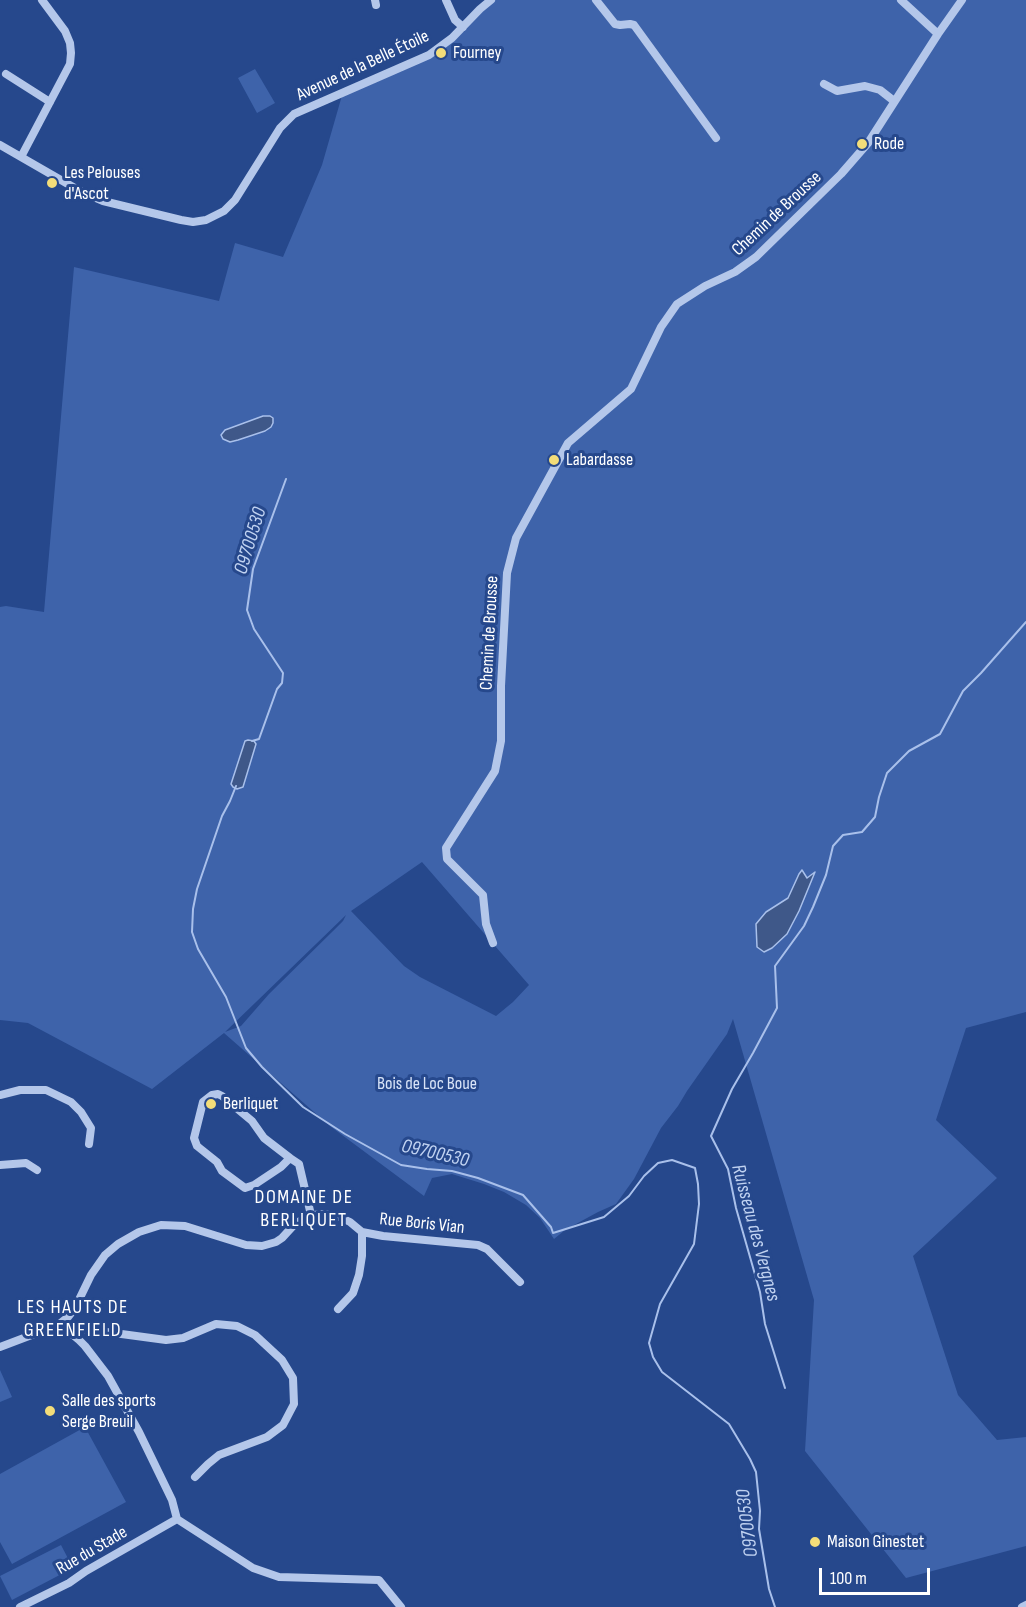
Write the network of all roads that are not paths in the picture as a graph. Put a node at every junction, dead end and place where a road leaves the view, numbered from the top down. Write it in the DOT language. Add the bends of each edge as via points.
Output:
graph roads {
  1 [pos="42,0"];
  2 [pos="446,0"];
  3 [pos="491,0"];
  4 [pos="596,0"];
  5 [pos="901,0"];
  6 [pos="962,0"];
  7 [pos="463,27"];
  8 [pos="938,34"];
  9 [pos="6,74"];
  10 [pos="824,84"];
  11 [pos="50,102"];
  12 [pos="894,102"];
  13 [pos="715,132"];
  14 [pos="0,145"];
  15 [pos="21,157"];
  16 [pos="493,943"];
  17 [pos="0,1095"];
  18 [pos="89,1144"];
  19 [pos="290,1158"];
  20 [pos="0,1165"];
  21 [pos="37,1170"];
  22 [pos="311,1215"];
  23 [pos="362,1232"];
  24 [pos="520,1282"];
  25 [pos="338,1309"];
  26 [pos="48,1328"];
  27 [pos="0,1347"];
  28 [pos="195,1477"];
  29 [pos="177,1519"];
  30 [pos="1026,1605"];
  31 [pos="20,1607"];
  32 [pos="400,1607"];
  33 [pos="1022,1607"];
  1 -- 11 [label="street" via="65,31 71,53 70,64"];
  2 -- 7 [label="street" via="455,20"];
  3 -- 7 [label="street, Avenue de la Belle Étoile"];
  4 -- 13 [label="street" via="615,24 634,25"];
  5 -- 8 [label="street"];
  6 -- 8 [label="street, Chemin de Brousse"];
  7 -- 15 [label="street, Avenue de la Belle Étoile" via="423,58 294,114 280,128 235,200 206,220 181,220 103,201"];
  8 -- 12 [label="street, Chemin de Brousse"];
  9 -- 11 [label="street"];
  10 -- 12 [label="street" via="837,91 865,86 880,90"];
  11 -- 15 [label="street"];
  12 -- 16 [label="street, Chemin de Brousse" via="868,144 756,257 677,304 661,327 631,389 568,442 516,538 507,573 501,741 495,771 446,848 447,858 483,895"];
  14 -- 15 [label="street, Avenue de la Belle Étoile"];
  17 -- 18 [label="street" via="20,1089 46,1090 71,1102 91,1128"];
  19 -- 19 [label="street" via="254,1185 240,1186 195,1142 203,1102 212,1095 222,1096"];
  19 -- 22 [label="street" via="299,1164"];
  20 -- 21 [label="street" via="26,1163"];
  22 -- 23 [label="street, Rue Boris Vian" via="342,1217"];
  22 -- 26 [label="street" via="276,1242 262,1246 246,1245 185,1226 161,1225 139,1232 105,1255 68,1317"];
  23 -- 24 [label="street, Rue Boris Vian" via="478,1245"];
  23 -- 25 [label="street" via="359,1275 353,1293"];
  26 -- 27 [label="street"];
  26 -- 28 [label="street" via="62,1326 174,1340 216,1324 237,1326 255,1335 282,1360 293,1378 294,1404 283,1425 267,1437 213,1459"];
  26 -- 29 [label="street" via="79,1340 108,1376 173,1502"];
  29 -- 31 [label="street, Rue du Stade" via="69,1583"];
  29 -- 32 [label="street" via="253,1568 279,1577 379,1580"];
  30 -- 33 [label="street"];
}
